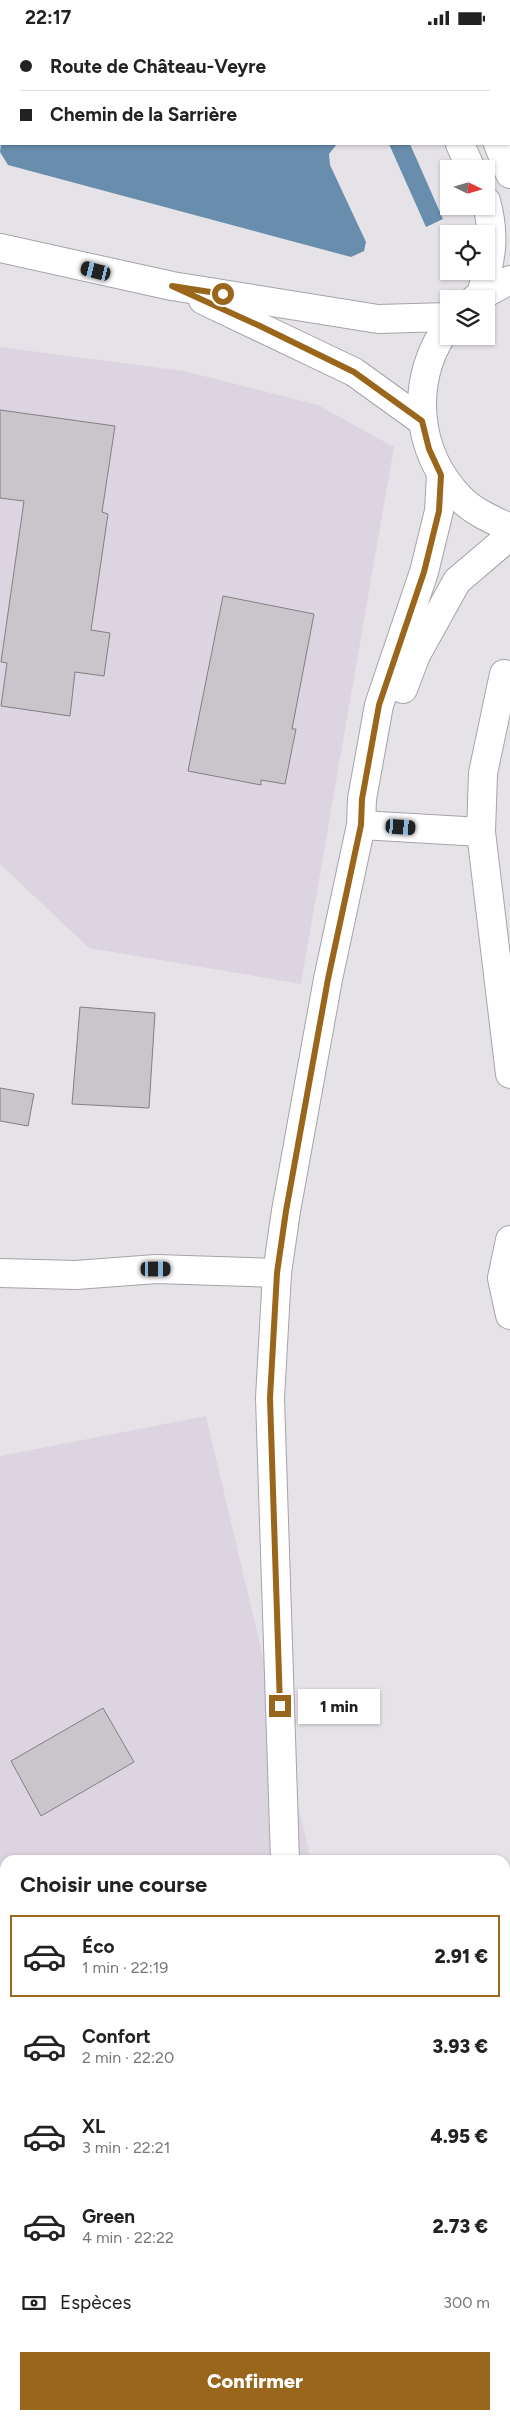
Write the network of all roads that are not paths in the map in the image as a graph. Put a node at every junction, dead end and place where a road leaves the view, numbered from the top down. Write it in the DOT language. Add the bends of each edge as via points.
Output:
graph roads {
  1 [pos="460,145"];
  2 [pos="498,145"];
  3 [pos="467,160"];
  4 [pos="510,174"];
  5 [pos="488,215"];
  6 [pos="0,248"];
  7 [pos="510,280"];
  8 [pos="172,286"];
  9 [pos="481,290"];
  10 [pos="491,290"];
  11 [pos="440,317"];
  12 [pos="440,337"];
  13 [pos="422,421"];
  14 [pos="441,475"];
  15 [pos="510,527"];
  16 [pos="510,536"];
  17 [pos="504,674"];
  18 [pos="362,812"];
  19 [pos="481,832"];
  20 [pos="510,1074"];
  21 [pos="510,1240"];
  22 [pos="0,1273"];
  23 [pos="277,1273"];
  24 [pos="510,1315"];
  25 [pos="285,1855"];
  1 -- 3 [label="main road"];
  2 -- 4 [label="main road"];
  5 -- 9 [label="main road" via="492,259"];
  6 -- 8 [label="main road"];
  7 -- 10 [label="main road"];
  8 -- 11 [label="main road" via="378,319"];
  8 -- 13 [label="main road" via="354,372"];
  12 -- 13 [label="main road" via="427,363 421,389"];
  13 -- 14 [label="main road" via="429,449"];
  14 -- 15 [label="main road" via="462,500 488,518"];
  14 -- 18 [label="main road" via="439,511 424,572 379,705"];
  16 -- 18 [label="main road" via="457,581 416,655"];
  17 -- 19 [label="main road" via="483,773"];
  18 -- 19 [label="main road"];
  18 -- 23 [label="main road" via="328,979"];
  19 -- 20 [label="main road"];
  21 -- 24 [label="main road" via="502,1278"];
  22 -- 23 [label="main road" via="76,1275 156,1269"];
  23 -- 25 [label="main road" via="270,1398"];
}
